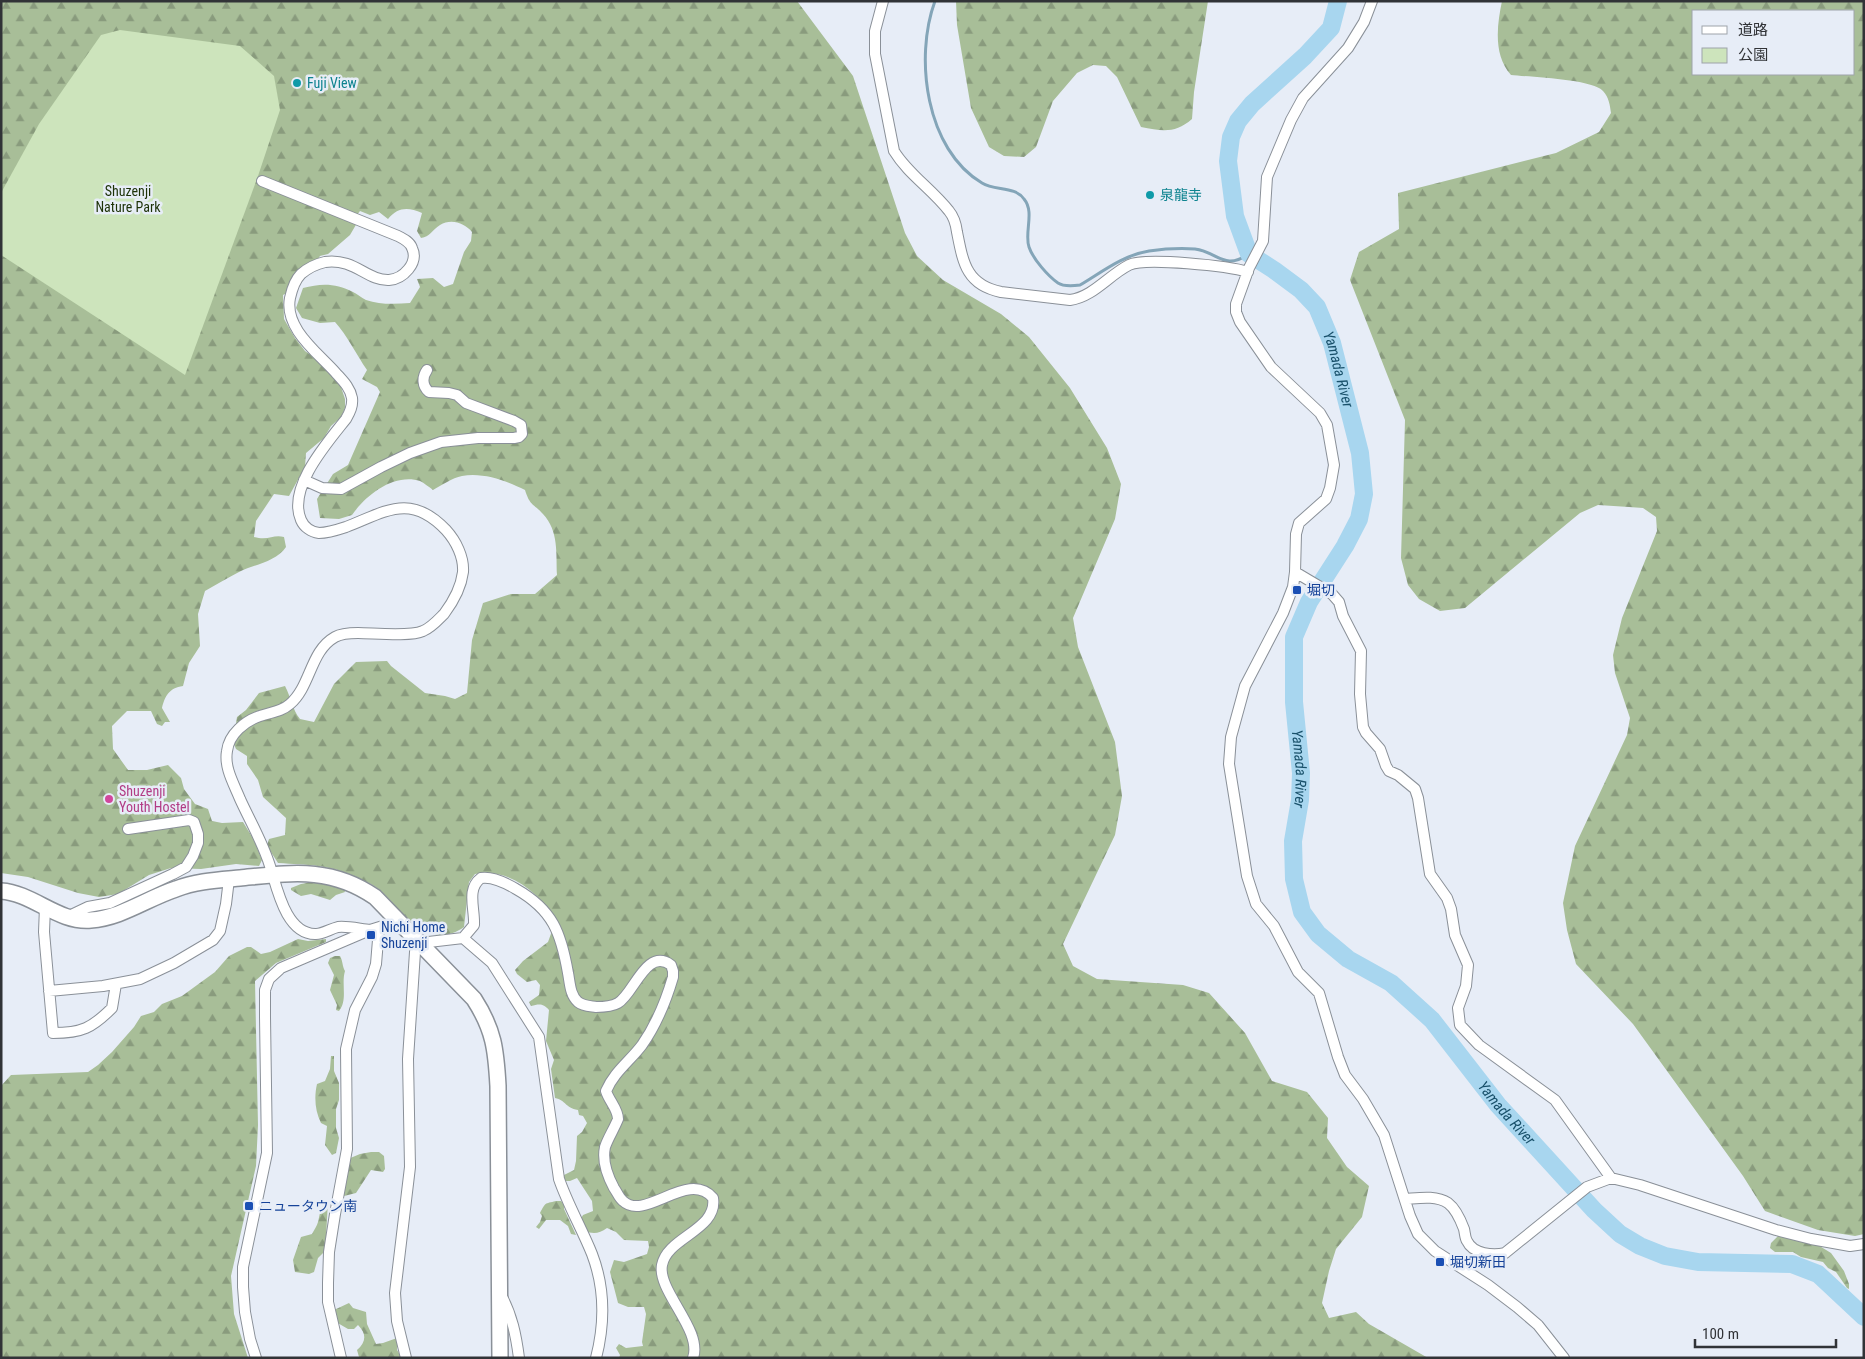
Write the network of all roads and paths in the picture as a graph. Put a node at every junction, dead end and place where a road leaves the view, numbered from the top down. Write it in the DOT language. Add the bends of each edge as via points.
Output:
graph roads {
  1 [pos="883,1"];
  2 [pos="1372,1"];
  3 [pos="262,180"];
  4 [pos="1249,270"];
  5 [pos="427,370"];
  6 [pos="304,480"];
  7 [pos="1295,572"];
  8 [pos="128,829"];
  9 [pos="273,875"];
  10 [pos="229,879"];
  11 [pos="1,891"];
  12 [pos="45,907"];
  13 [pos="394,916"];
  14 [pos="67,917"];
  15 [pos="375,929"];
  16 [pos="463,938"];
  17 [pos="420,943"];
  18 [pos="116,984"];
  19 [pos="49,991"];
  20 [pos="1611,1178"];
  21 [pos="1406,1199"];
  22 [pos="1864,1244"];
  23 [pos="500,1293"];
  24 [pos="256,1358"];
  25 [pos="341,1358"];
  26 [pos="406,1358"];
  27 [pos="500,1358"];
  28 [pos="519,1358"];
  29 [pos="596,1358"];
  30 [pos="693,1358"];
  31 [pos="1564,1358"];
  1 -- 4 [label="street" via="875,31 875,54 894,151 902,164 950,212 966,269 979,284 1001,292 1070,300 1087,294 1128,266 1142,262"];
  2 -- 4 [label="street" via="1348,48 1303,98 1291,120 1267,177 1263,241"];
  3 -- 6 [label="street" via="398,236 408,242 413,252 412,263 397,279 381,279 338,261 310,267 300,275 292,290 290,317 297,330 344,382 352,398 346,419"];
  4 -- 7 [label="street" via="1236,304 1240,322 1271,367 1320,413 1327,425 1331,444 1334,465 1330,488 1326,499 1299,523"];
  5 -- 6 [label="street" via="424,384 429,392 457,395 466,403 521,425 522,434 514,438 441,442 410,453 341,490 322,488"];
  6 -- 9 [label="street" via="299,491 298,508 308,529 317,533 334,531 391,508 417,511 434,519 452,537 461,557 463,572 450,606 428,628 418,633 354,633 335,637 320,652 298,697 284,709 248,722 230,740 227,750 229,775"];
  7 -- 20 [label="street" via="1332,594 1338,602 1360,651 1360,694 1366,734 1380,749 1389,771 1415,789 1430,874 1447,898 1455,935 1468,965 1466,986 1458,1008 1460,1025 1479,1045 1556,1100"];
  7 -- 21 [label="street" via="1283,612 1245,686 1231,737 1229,764 1246,876 1256,904 1274,926 1290,960 1319,993 1345,1075 1384,1135"];
  8 -- 14 [label="street" via="190,820 196,827 198,843 186,867 110,903"];
  9 -- 10 [label="street"];
  9 -- 13 [label="street" via="322,875 347,881 375,897"];
  9 -- 15 [label="street" via="286,913 297,928 317,934 338,927"];
  10 -- 14 [label="street" via="186,885 112,916 91,920"];
  10 -- 18 [label="street" via="220,931 213,940 140,979"];
  11 -- 12 [label="street" via="19,894"];
  12 -- 14 [label="street"];
  12 -- 19 [label="street"];
  13 -- 15 [label="street"];
  13 -- 17 [label="street"];
  15 -- 24 [label="street" via="281,968 269,979 266,990 267,1153 243,1267 246,1312"];
  15 -- 25 [label="street" via="376,964 355,1010 346,1049 347,1149 329,1252 328,1302"];
  16 -- 17 [label="street"];
  16 -- 29 [label="street" via="492,963 540,1037 559,1180 592,1254 599,1278 603,1318"];
  16 -- 30 [label="street" via="474,925 474,885 481,878 490,877 526,895 544,909 557,928 571,991 581,1004 602,1007 618,1003 652,963 671,965 673,977 655,1024 606,1091 618,1119 606,1146 605,1162 613,1185 623,1201 630,1205 638,1206 697,1189 713,1198 713,1210 708,1219 670,1252 661,1268 693,1341"];
  17 -- 23 [label="street" via="474,999 492,1034 498,1086"];
  17 -- 26 [label="street" via="415,952 409,1026 410,1167 395,1293 397,1321"];
  18 -- 19 [label="street"];
  18 -- 19 [label="street" via="114,1003 108,1012 86,1030 66,1033 54,1033"];
  20 -- 21 [label="street" via="1587,1187 1505,1253 1495,1256 1476,1250 1467,1241 1457,1214 1448,1204 1436,1199"];
  20 -- 22 [label="street" via="1811,1240 1844,1246"];
  21 -- 31 [label="street" via="1418,1234 1435,1251 1524,1313"];
  23 -- 27 [label="street"];
  23 -- 28 [label="street" via="513,1321"];
}
